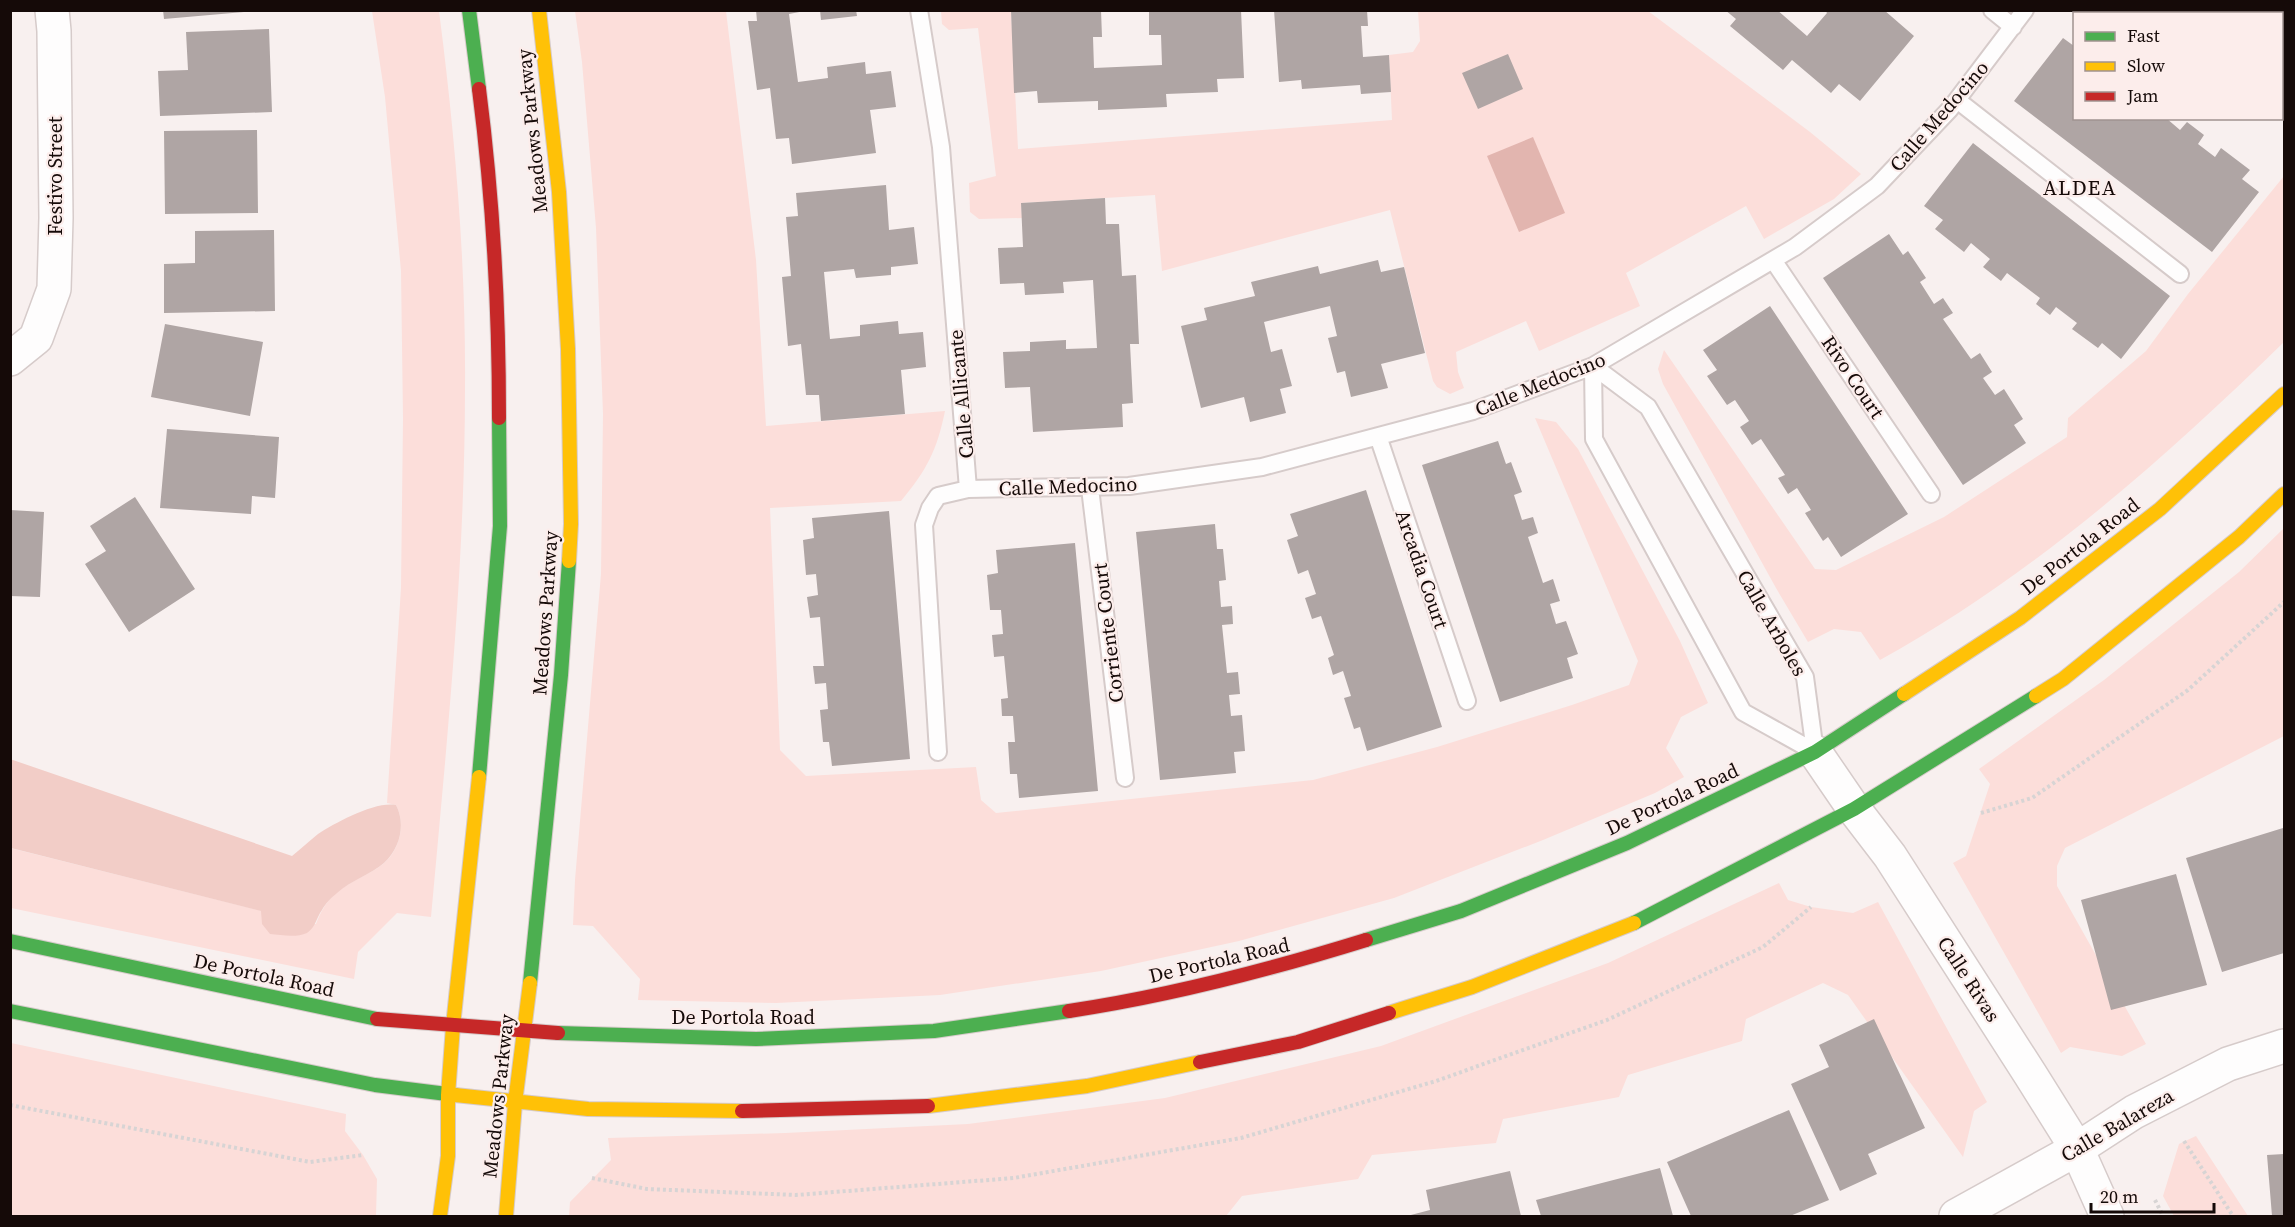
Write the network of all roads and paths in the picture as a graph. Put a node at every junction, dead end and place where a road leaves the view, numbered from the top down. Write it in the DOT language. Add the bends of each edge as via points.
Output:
graph roads {
  1 [pos="52,10"];
  2 [pos="469,10"];
  3 [pos="539,10"];
  4 [pos="919,10"];
  5 [pos="1992,10"];
  6 [pos="2025,10"];
  7 [pos="2013,27"];
  8 [pos="1957,100"];
  9 [pos="1773,260"];
  10 [pos="2180,274"];
  11 [pos="10,360"];
  12 [pos="1593,366"];
  13 [pos="2284,394"];
  14 [pos="1378,436"];
  15 [pos="1090,488"];
  16 [pos="968,489"];
  17 [pos="1931,494"];
  18 [pos="2284,494"];
  19 [pos="2284,602"];
  20 [pos="1467,701"];
  21 [pos="938,752"];
  22 [pos="1815,752"];
  23 [pos="1125,778"];
  24 [pos="1854,809"];
  25 [pos="1981,813"];
  26 [pos="1811,907"];
  27 [pos="10,941"];
  28 [pos="10,1011"];
  29 [pos="453,1026"];
  30 [pos="525,1032"];
  31 [pos="2284,1046"];
  32 [pos="448,1095"];
  33 [pos="515,1103"];
  34 [pos="10,1105"];
  35 [pos="2184,1141"];
  36 [pos="2077,1149"];
  37 [pos="363,1155"];
  38 [pos="592,1178"];
  39 [pos="2155,1200"];
  40 [pos="440,1216"];
  41 [pos="506,1216"];
  42 [pos="1956,1216"];
  43 [pos="2107,1216"];
  44 [pos="2163,1216"];
  45 [pos="2233,1216"];
  1 -- 11 [label="street, Festivo Street" via="54,289 36,338"];
  2 -- 29 [label="main road" via="485,138 499,329 500,526 483,741"];
  3 -- 30 [label="main road, Meadows Parkway" via="559,192 568,350 571,524 561,675"];
  4 -- 16 [label="lane, Calle Allicante" via="941,147"];
  5 -- 7 [label="lane"];
  6 -- 7 [label="lane, Calle Medocino"];
  7 -- 8 [label="lane, Calle Medocino"];
  8 -- 9 [label="lane, Calle Medocino" via="1877,186"];
  8 -- 10 [label="lane"];
  9 -- 12 [label="lane, Calle Medocino"];
  9 -- 17 [label="lane, Rivo Court"];
  12 -- 14 [label="lane, Calle Medocino" via="1473,411"];
  12 -- 22 [label="lane, Calle Arboles" via="1648,407 1805,677"];
  12 -- 22 [label="lane" via="1594,439 1743,712"];
  13 -- 22 [label="main road, De Portola Road" via="2160,509 2020,618"];
  14 -- 15 [label="lane, Calle Medocino" via="1263,467"];
  14 -- 20 [label="lane, Arcadia Court"];
  15 -- 16 [label="lane, Calle Medocino"];
  15 -- 23 [label="lane, Corriente Court"];
  16 -- 21 [label="lane" via="938,496 924,525"];
  18 -- 24 [label="main road" via="2239,537 2063,679"];
  19 -- 25 [label="path" via="2188,690 2032,798"];
  22 -- 24 [label="street, Calle Rivas"];
  22 -- 30 [label="main road, De Portola Road" via="1627,843 1461,911 1293,963 1117,1004 934,1031 756,1039"];
  24 -- 33 [label="main road" via="1645,918 1472,987 1298,1042 1087,1086 932,1106 759,1111 588,1109"];
  24 -- 36 [label="street, Calle Rivas" via="1890,856"];
  26 -- 38 [label="path" via="1763,947 1607,1020 1436,1081 1241,1138 1014,1178 796,1194 647,1189"];
  27 -- 29 [label="main road, De Portola Road" via="382,1020"];
  28 -- 32 [label="main road" via="364,1083"];
  29 -- 30 [label="main road, De Portola Road"];
  29 -- 32 [label="main road"];
  30 -- 33 [label="main road, Meadows Parkway"];
  31 -- 36 [label="street, Calle Balareza" via="2228,1064 2134,1112"];
  32 -- 33 [label="main road"];
  32 -- 40 [label="main road" via="448,1156"];
  33 -- 41 [label="main road, Meadows Parkway"];
  34 -- 37 [label="path" via="310,1162"];
  35 -- 45 [label="path"];
  36 -- 42 [label="street, Calle Balareza"];
  36 -- 43 [label="street, Calle Rivas"];
  39 -- 44 [label="path"];
}
